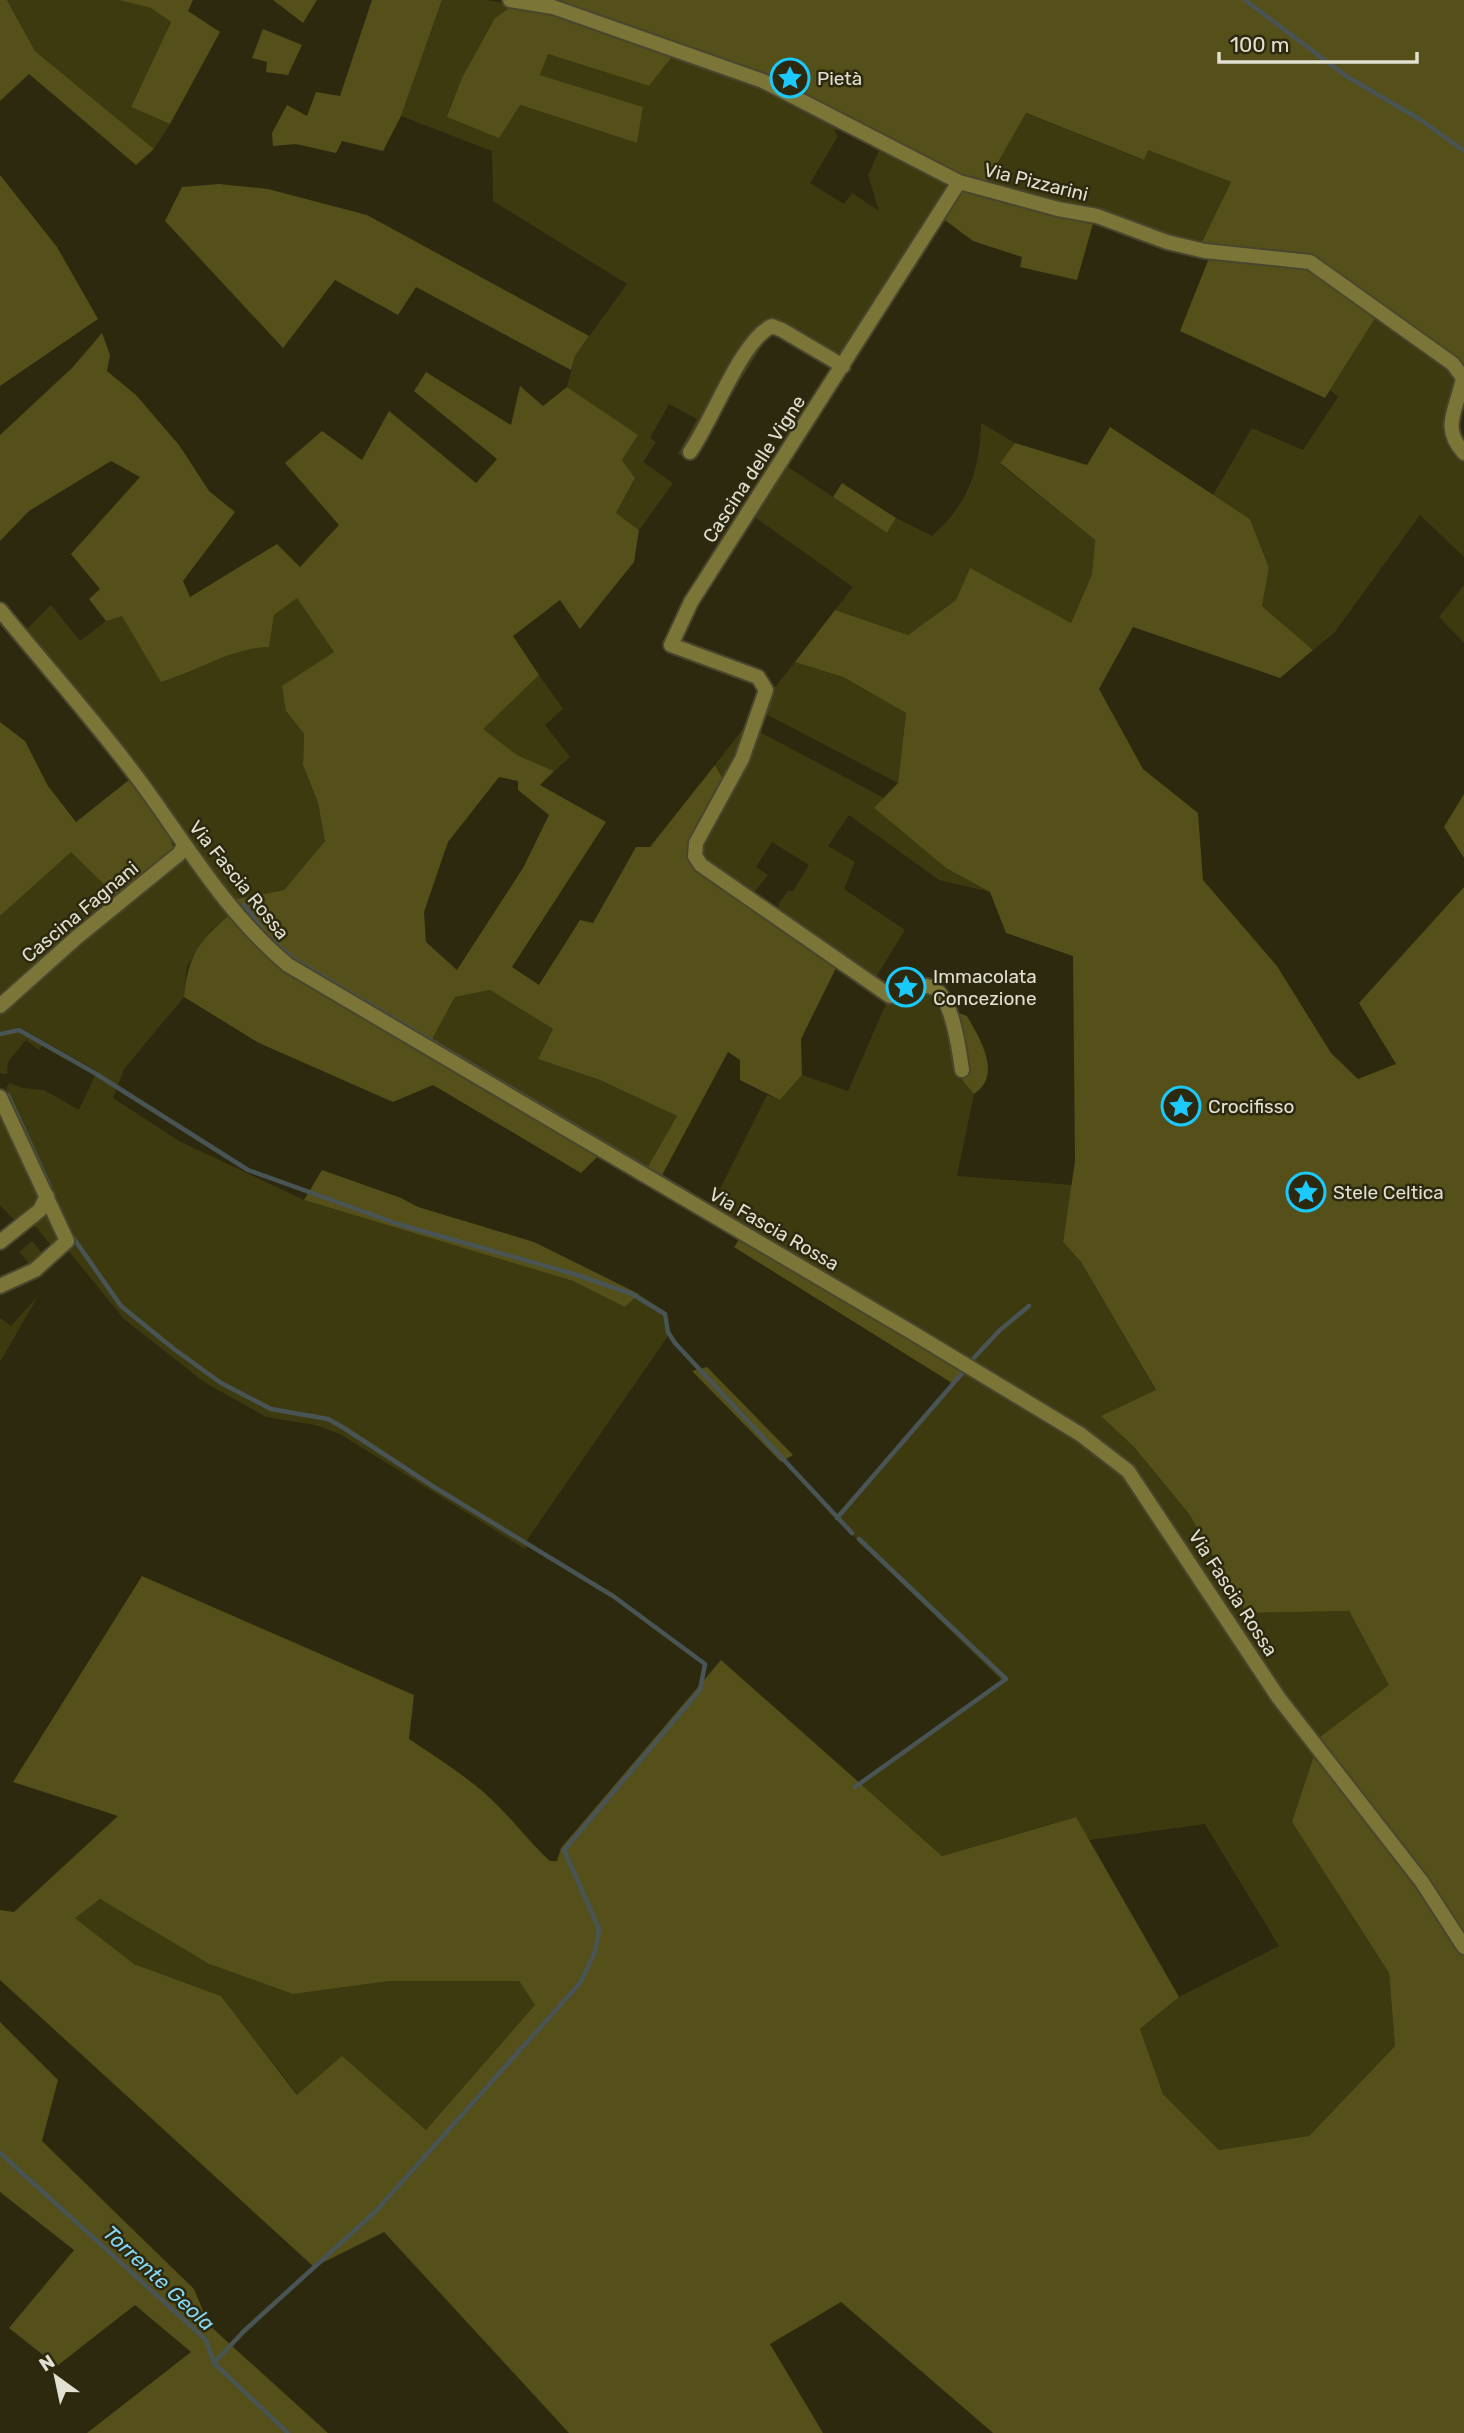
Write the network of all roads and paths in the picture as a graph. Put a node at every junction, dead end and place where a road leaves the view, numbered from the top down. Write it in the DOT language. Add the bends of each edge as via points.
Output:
graph roads {
  1 [pos="510,0"];
  2 [pos="959,182"];
  3 [pos="843,366"];
  4 [pos="690,452"];
  5 [pos="1464,453"];
  6 [pos="0,610"];
  7 [pos="184,846"];
  8 [pos="0,1006"];
  9 [pos="962,1070"];
  10 [pos="0,1097"];
  11 [pos="47,1196"];
  12 [pos="0,1242"];
  13 [pos="0,1286"];
  14 [pos="1464,1947"];
  1 -- 2 [label="street, Via Pizzarini" via="553,7 764,81"];
  2 -- 3 [label="street, Cascina delle Vigne"];
  2 -- 5 [label="street, Via Pizzarini" via="1097,216 1167,243 1310,262 1453,364 1463,378 1450,426 1452,440"];
  3 -- 4 [label="street" via="782,330 772,326 763,330 744,352"];
  3 -- 9 [label="street, Cascina delle Vigne" via="691,602 671,645 744,671 765,684 763,705 727,790 696,843 695,856 711,873 890,996 926,986 936,989 949,1011"];
  6 -- 7 [label="street, Via Fascia Rossa" via="144,787"];
  7 -- 8 [label="street, Cascina Fagnani" via="179,855"];
  7 -- 14 [label="street, Via Fascia Rossa" via="260,942 288,965 1080,1434 1128,1471 1278,1697 1422,1882"];
  10 -- 11 [label="street"];
  11 -- 12 [label="street" via="40,1210"];
  11 -- 13 [label="street" via="67,1241 35,1270"];
}
